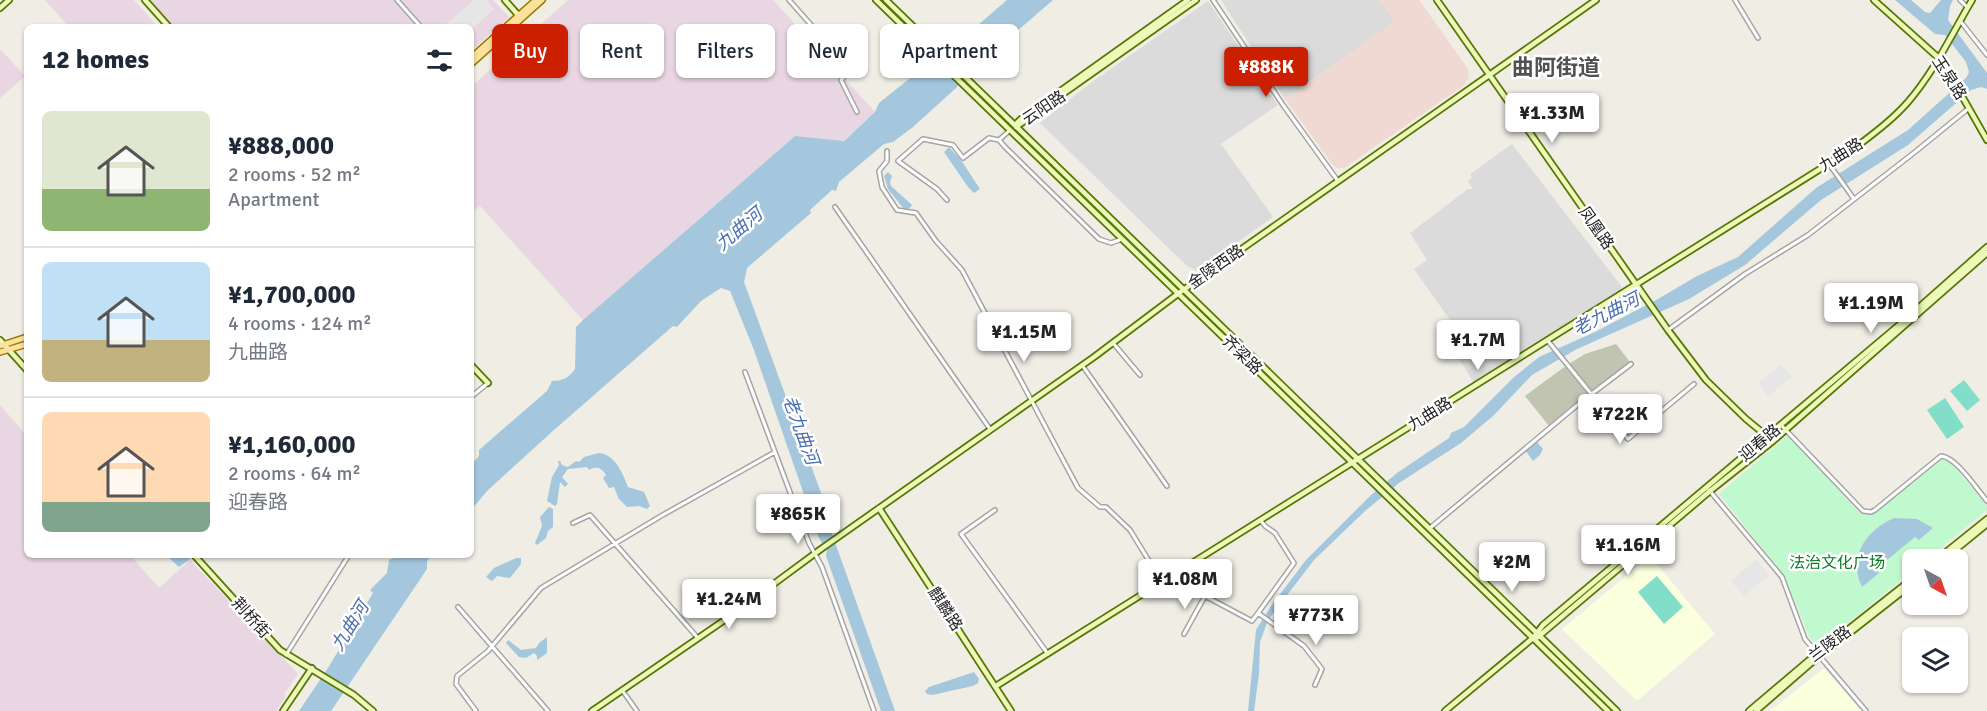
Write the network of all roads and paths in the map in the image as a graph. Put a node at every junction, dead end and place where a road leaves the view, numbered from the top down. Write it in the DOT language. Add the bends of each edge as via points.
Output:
graph roads {
  1 [pos="9,0"];
  2 [pos="145,0"];
  3 [pos="397,0"];
  4 [pos="505,0"];
  5 [pos="536,0"];
  6 [pos="542,0"];
  7 [pos="789,0"];
  8 [pos="876,0"];
  9 [pos="886,0"];
  10 [pos="1188,0"];
  11 [pos="1196,0"];
  12 [pos="1213,0"];
  13 [pos="1437,0"];
  14 [pos="1596,0"];
  15 [pos="1735,0"];
  16 [pos="1874,0"];
  17 [pos="1960,0"];
  18 [pos="1972,0"];
  19 [pos="1967,7"];
  20 [pos="0,8"];
  21 [pos="520,17"];
  22 [pos="1960,20"];
  23 [pos="165,24"];
  24 [pos="419,24"];
  25 [pos="1758,38"];
  26 [pos="474,55"];
  27 [pos="1987,55"];
  28 [pos="1938,57"];
  29 [pos="474,61"];
  30 [pos="1489,76"];
  31 [pos="1969,108"];
  32 [pos="857,112"];
  33 [pos="1016,125"];
  34 [pos="1011,130"];
  35 [pos="999,140"];
  36 [pos="1987,140"];
  37 [pos="887,151"];
  38 [pos="887,160"];
  39 [pos="898,161"];
  40 [pos="1829,163"];
  41 [pos="1338,182"];
  42 [pos="1854,199"];
  43 [pos="947,200"];
  44 [pos="835,207"];
  45 [pos="1126,237"];
  46 [pos="1987,247"];
  47 [pos="1987,253"];
  48 [pos="1637,286"];
  49 [pos="1184,289"];
  50 [pos="1179,293"];
  51 [pos="1668,330"];
  52 [pos="24,338"];
  53 [pos="1548,341"];
  54 [pos="1,343"];
  55 [pos="1113,343"];
  56 [pos="24,345"];
  57 [pos="9,350"];
  58 [pos="0,352"];
  59 [pos="1631,364"];
  60 [pos="1082,365"];
  61 [pos="24,367"];
  62 [pos="474,368"];
  63 [pos="745,372"];
  64 [pos="1140,375"];
  65 [pos="488,383"];
  66 [pos="1694,384"];
  67 [pos="1592,394"];
  68 [pos="474,395"];
  69 [pos="1032,400"];
  70 [pos="1781,425"];
  71 [pos="990,430"];
  72 [pos="1786,430"];
  73 [pos="1767,437"];
  74 [pos="1773,441"];
  75 [pos="775,452"];
  76 [pos="1359,460"];
  77 [pos="1353,463"];
  78 [pos="1167,486"];
  79 [pos="1708,489"];
  80 [pos="1390,494"];
  81 [pos="1987,501"];
  82 [pos="879,508"];
  83 [pos="995,510"];
  84 [pos="1987,519"];
  85 [pos="1261,520"];
  86 [pos="573,523"];
  87 [pos="1987,524"];
  88 [pos="1430,529"];
  89 [pos="614,543"];
  90 [pos="1950,549"];
  91 [pos="1956,549"];
  92 [pos="815,554"];
  93 [pos="1457,556"];
  94 [pos="197,558"];
  95 [pos="348,558"];
  96 [pos="1453,560"];
  97 [pos="1187,567"];
  98 [pos="1162,582"];
  99 [pos="1902,587"];
  100 [pos="1902,592"];
  101 [pos="1205,596"];
  102 [pos="458,607"];
  103 [pos="1259,614"];
  104 [pos="1184,634"];
  105 [pos="1538,634"];
  106 [pos="698,637"];
  107 [pos="1533,638"];
  108 [pos="491,645"];
  109 [pos="1048,654"];
  110 [pos="286,655"];
  111 [pos="1819,656"];
  112 [pos="314,669"];
  113 [pos="996,686"];
  114 [pos="1315,686"];
  115 [pos="622,690"];
  116 [pos="283,711"];
  117 [pos="373,711"];
  118 [pos="476,711"];
  119 [pos="548,711"];
  120 [pos="592,711"];
  121 [pos="637,711"];
  122 [pos="873,711"];
  123 [pos="1011,711"];
  124 [pos="1445,711"];
  125 [pos="1608,711"];
  126 [pos="1617,711"];
  127 [pos="1749,711"];
  128 [pos="1756,711"];
  129 [pos="1866,711"];
  1 -- 20 [label="street"];
  2 -- 23 [label="street"];
  3 -- 24 [label="street"];
  4 -- 21 [label="street"];
  5 -- 21 [label="main road"];
  6 -- 21 [label="main road"];
  7 -- 32 [label="street" via="851,70 841,80"];
  8 -- 34 [label="street, 齐梁路"];
  9 -- 33 [label="street, 齐梁路"];
  10 -- 33 [label="street, 云阳路"];
  11 -- 33 [label="street, 云阳路"];
  12 -- 41 [label="street"];
  13 -- 30 [label="street, 凤凰路"];
  14 -- 30 [label="street, 金陵西路"];
  15 -- 25 [label="street"];
  16 -- 28 [label="street, 玉泉路"];
  17 -- 19 [label="street"];
  18 -- 19 [label="street, 九曲路"];
  19 -- 22 [label="street, 九曲路"];
  21 -- 26 [label="main road"];
  21 -- 29 [label="main road"];
  22 -- 27 [label="street"];
  22 -- 28 [label="street, 九曲路"];
  28 -- 31 [label="street, 玉泉路"];
  28 -- 40 [label="street, 九曲路" via="1922,85 1895,116"];
  30 -- 41 [label="street, 金陵西路"];
  30 -- 48 [label="street, 凤凰路"];
  31 -- 36 [label="street, 玉泉路"];
  31 -- 42 [label="street"];
  33 -- 34 [label="street, 云阳路"];
  33 -- 45 [label="street, 齐梁路"];
  34 -- 35 [label="street"];
  34 -- 45 [label="street, 齐梁路"];
  35 -- 39 [label="street" via="989,138 963,158 952,145 923,139"];
  35 -- 45 [label="street" via="1099,239 1111,243"];
  37 -- 38 [label="street"];
  38 -- 39 [label="street"];
  38 -- 69 [label="street" via="879,171 882,187 897,210 916,213 962,270"];
  39 -- 43 [label="street"];
  40 -- 42 [label="street"];
  40 -- 48 [label="street, 九曲路"];
  41 -- 49 [label="street, 金陵西路"];
  42 -- 51 [label="street"];
  44 -- 71 [label="street"];
  45 -- 49 [label="street, 齐梁路"];
  45 -- 50 [label="street, 齐梁路"];
  46 -- 70 [label="street, 迎春路"];
  47 -- 72 [label="street, 迎春路"];
  48 -- 51 [label="street, 凤凰路"];
  48 -- 53 [label="street, 九曲路"];
  49 -- 50 [label="street, 金陵西路"];
  49 -- 76 [label="street, 齐梁路"];
  50 -- 55 [label="street, 金陵西路"];
  50 -- 77 [label="street, 齐梁路"];
  51 -- 73 [label="street, 凤凰路" via="1706,380"];
  52 -- 54 [label="main road"];
  53 -- 67 [label="street"];
  53 -- 76 [label="street, 九曲路"];
  54 -- 57 [label="street"];
  55 -- 60 [label="street, 金陵西路"];
  55 -- 64 [label="street"];
  56 -- 57 [label="main road"];
  57 -- 58 [label="main road"];
  57 -- 61 [label="street"];
  59 -- 67 [label="street"];
  60 -- 69 [label="street, 金陵西路"];
  60 -- 78 [label="street"];
  62 -- 65 [label="street"];
  63 -- 75 [label="street"];
  65 -- 68 [label="street"];
  66 -- 67 [label="street" via="1628,439"];
  67 -- 88 [label="street"];
  69 -- 71 [label="street, 金陵西路"];
  69 -- 98 [label="street" via="1078,488 1130,530"];
  70 -- 72 [label="street"];
  70 -- 73 [label="street, 迎春路"];
  71 -- 82 [label="street, 金陵西路"];
  72 -- 74 [label="street, 迎春路"];
  72 -- 81 [label="street" via="1863,511 1875,510 1941,456 1954,462"];
  73 -- 74 [label="street, 凤凰路"];
  73 -- 79 [label="street, 迎春路"];
  74 -- 79 [label="street, 迎春路"];
  75 -- 89 [label="street"];
  75 -- 92 [label="street"];
  76 -- 77 [label="street, 九曲路"];
  76 -- 80 [label="street, 齐梁路"];
  77 -- 80 [label="street, 齐梁路"];
  77 -- 85 [label="street, 九曲路"];
  79 -- 105 [label="street, 迎春路"];
  79 -- 111 [label="street" via="1782,577 1805,639"];
  80 -- 88 [label="street, 齐梁路"];
  80 -- 96 [label="street, 齐梁路"];
  82 -- 92 [label="street, 金陵西路"];
  82 -- 113 [label="street, 麒麟路"];
  83 -- 109 [label="street" via="961,534"];
  84 -- 90 [label="street"];
  85 -- 97 [label="street, 九曲路"];
  85 -- 103 [label="street" via="1275,532 1294,563"];
  86 -- 89 [label="street" via="590,515"];
  87 -- 91 [label="street"];
  88 -- 93 [label="street, 齐梁路"];
  89 -- 106 [label="street"];
  89 -- 108 [label="street" via="541,588"];
  92 -- 106 [label="street"];
  92 -- 122 [label="street"];
  93 -- 96 [label="street"];
  93 -- 105 [label="street, 齐梁路"];
  94 -- 110 [label="street, 荆桥街"];
  95 -- 110 [label="street"];
  96 -- 107 [label="street, 齐梁路"];
  97 -- 98 [label="street, 九曲路"];
  97 -- 101 [label="street"];
  98 -- 109 [label="street, 九曲路"];
  99 -- 111 [label="street, 兰陵路"];
  100 -- 111 [label="street, 兰陵路"];
  101 -- 103 [label="street" via="1252,621"];
  101 -- 104 [label="street"];
  102 -- 108 [label="street"];
  103 -- 114 [label="street" via="1304,646 1322,669"];
  105 -- 107 [label="street, 迎春路"];
  105 -- 126 [label="street, 齐梁路"];
  106 -- 115 [label="street"];
  107 -- 124 [label="street, 迎春路"];
  107 -- 125 [label="street, 齐梁路"];
  108 -- 118 [label="street" via="458,676 456,684"];
  108 -- 119 [label="street"];
  109 -- 113 [label="street, 九曲路"];
  110 -- 112 [label="street, 荆桥街"];
  111 -- 127 [label="street, 兰陵路"];
  111 -- 128 [label="street, 兰陵路"];
  111 -- 129 [label="street"];
  112 -- 116 [label="street"];
  112 -- 117 [label="street, 荆桥街"];
  113 -- 123 [label="street, 麒麟路"];
  115 -- 120 [label="street"];
  115 -- 121 [label="street"];
}
